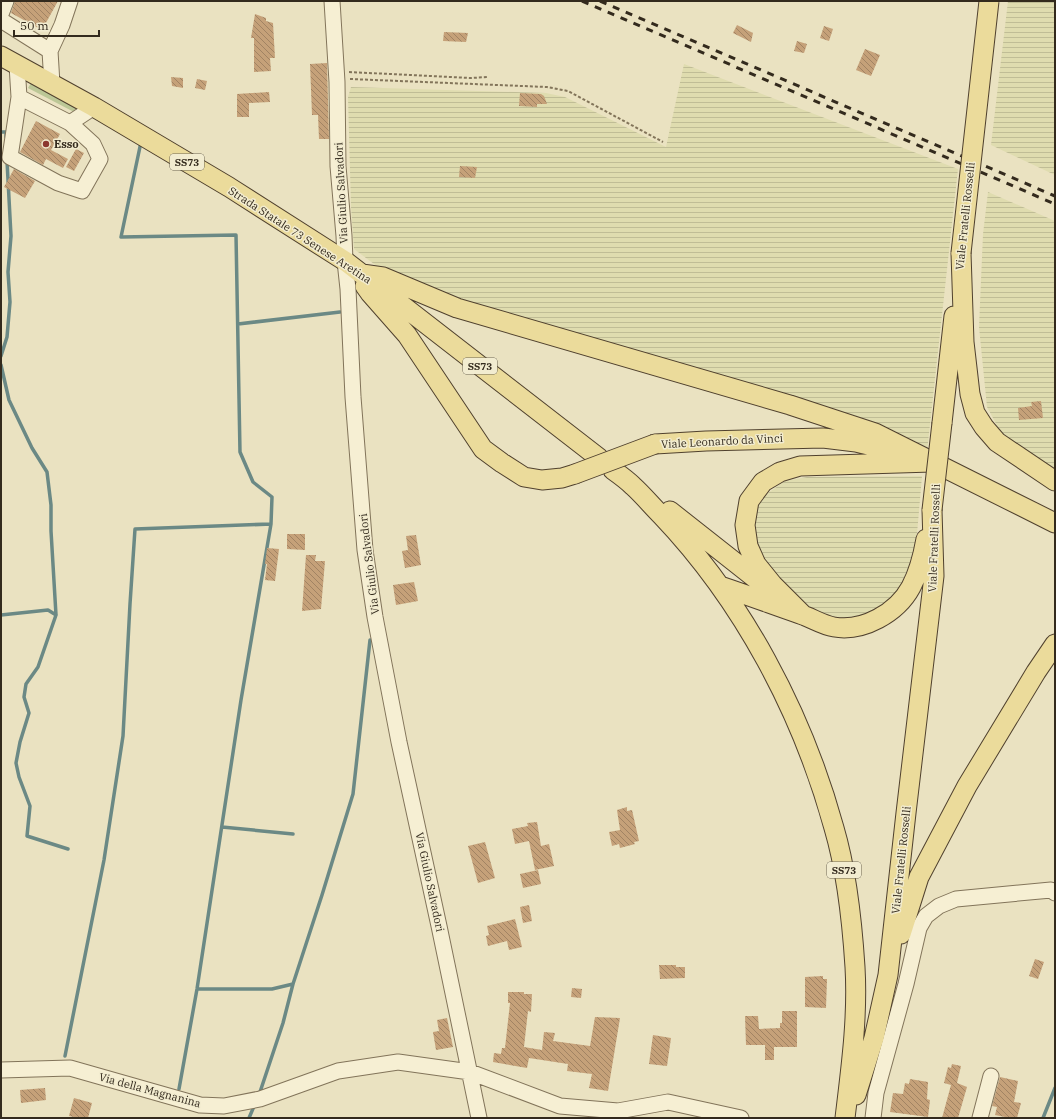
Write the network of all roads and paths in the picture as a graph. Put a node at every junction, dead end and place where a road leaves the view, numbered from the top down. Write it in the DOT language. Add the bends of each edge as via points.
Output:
graph roads {
  1 [pos="6,1"];
  2 [pos="70,1"];
  3 [pos="332,1"];
  4 [pos="989,1"];
  5 [pos="1,14"];
  6 [pos="1,20"];
  7 [pos="50,51"];
  8 [pos="9,60"];
  9 [pos="336,76"];
  10 [pos="487,77"];
  11 [pos="52,84"];
  12 [pos="19,97"];
  13 [pos="94,107"];
  14 [pos="70,122"];
  15 [pos="663,142"];
  16 [pos="961,253"];
  17 [pos="353,267"];
  18 [pos="911,450"];
  19 [pos="598,458"];
  20 [pos="934,462"];
  21 [pos="613,470"];
  22 [pos="1055,481"];
  23 [pos="632,485"];
  24 [pos="932,510"];
  25 [pos="1055,523"];
  26 [pos="744,570"];
  27 [pos="720,586"];
  28 [pos="803,615"];
  29 [pos="1055,644"];
  30 [pos="1055,894"];
  31 [pos="888,975"];
  32 [pos="1,1070"];
  33 [pos="470,1072"];
  34 [pos="991,1076"];
  35 [pos="479,1118"];
  36 [pos="741,1118"];
  37 [pos="845,1118"];
  38 [pos="849,1118"];
  39 [pos="873,1118"];
  40 [pos="980,1118"];
  1 -- 5 [label="street"];
  2 -- 7 [label="street"];
  3 -- 9 [label="street, Via Giulio Salvadori"];
  4 -- 16 [label="main road, Viale Fratelli Rosselli, bridge"];
  6 -- 7 [label="street"];
  7 -- 11 [label="street"];
  8 -- 11 [label="main road, Strada Statale 73 Senese Aretina / SS73"];
  8 -- 12 [label="street"];
  9 -- 10 [label="path"];
  9 -- 15 [label="path" via="548,87 568,91"];
  9 -- 17 [label="street, Via Giulio Salvadori" via="338,166 344,236"];
  11 -- 13 [label="main road, Strada Statale 73 Senese Aretina / SS73"];
  12 -- 14 [label="street"];
  12 -- 14 [label="street" via="10,157 58,183 82,191 100,159 93,144"];
  13 -- 14 [label="street"];
  13 -- 17 [label="main road, Strada Statale 73 Senese Aretina / SS73" via="228,187"];
  16 -- 22 [label="main road" via="964,342 970,394 975,413 997,442"];
  16 -- 24 [label="main road, Viale Fratelli Rosselli, bridge"];
  17 -- 18 [label="main road, Viale Leonardo da Vinci" via="456,308 832,418 875,433"];
  17 -- 18 [label="main road, Viale Leonardo da Vinci, bridge" via="370,293 407,335 483,449 524,477 542,480 562,478 655,444 823,438 889,450"];
  17 -- 19 [label="main road, Strada Statale 73 Senese Aretina / SS73"];
  17 -- 33 [label="street, Via Giulio Salvadori" via="348,289 353,397 365,550 399,742"];
  18 -- 20 [label="main road, Viale Leonardo da Vinci"];
  20 -- 25 [label="main road, Viale Leonardo da Vinci"];
  20 -- 28 [label="main road" via="800,466 780,472 763,482 749,501 745,525 748,546 756,564"];
  21 -- 23 [label="main road, SS73"];
  23 -- 26 [label="main road" via="677,516"];
  23 -- 27 [label="main road, SS73" via="685,541"];
  24 -- 28 [label="main road" via="916,577 902,599 883,616 867,624 845,628 820,623"];
  24 -- 31 [label="main road, Viale Fratelli Rosselli" via="934,576"];
  26 -- 27 [label="main road" via="729,575"];
  26 -- 28 [label="main road"];
  27 -- 28 [label="main road"];
  27 -- 37 [label="main road, SS73" via="753,638 798,725 817,774 845,873 855,968 855,1008"];
  29 -- 31 [label="main road" via="967,786 919,877"];
  30 -- 39 [label="street" via="1051,890 956,899 939,906 926,916 919,928 876,1093"];
  31 -- 38 [label="main road, Viale Fratelli Rosselli" via="874,1038"];
  32 -- 33 [label="street, Via della Magnanina" via="70,1068 200,1105 224,1106 260,1098 338,1071 398,1062"];
  33 -- 35 [label="street, Via Giulio Salvadori"];
  33 -- 36 [label="street, Via della Magnanina" via="560,1106 618,1111 668,1102"];
  34 -- 40 [label="street"];
}
